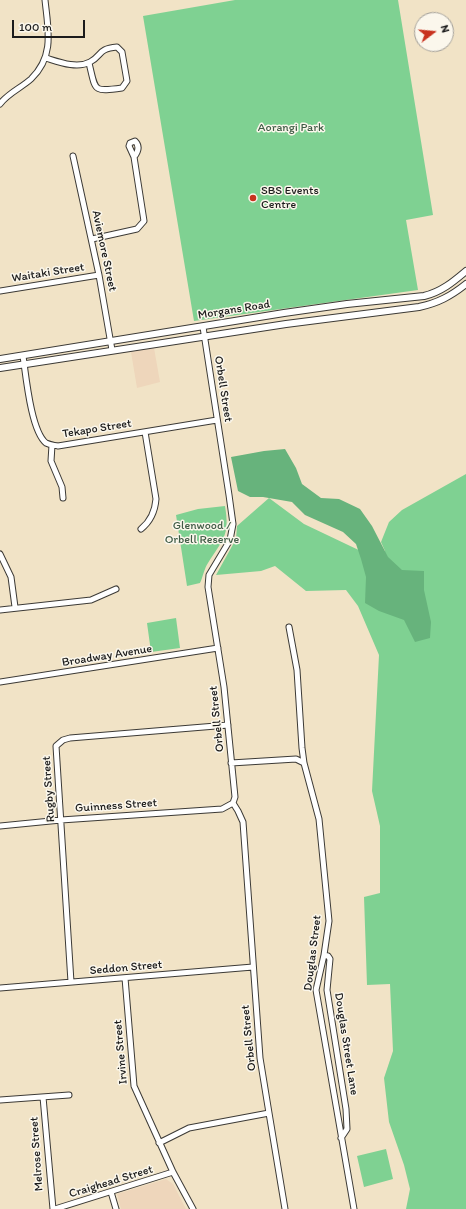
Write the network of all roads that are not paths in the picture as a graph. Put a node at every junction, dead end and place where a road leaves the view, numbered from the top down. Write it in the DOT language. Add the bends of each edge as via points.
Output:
graph roads {
  1 [pos="45,0"];
  2 [pos="46,58"];
  3 [pos="90,63"];
  4 [pos="0,104"];
  5 [pos="73,156"];
  6 [pos="134,157"];
  7 [pos="92,238"];
  8 [pos="466,271"];
  9 [pos="99,275"];
  10 [pos="466,284"];
  11 [pos="0,291"];
  12 [pos="284,314"];
  13 [pos="286,324"];
  14 [pos="203,327"];
  15 [pos="204,336"];
  16 [pos="111,342"];
  17 [pos="112,350"];
  18 [pos="23,356"];
  19 [pos="0,359"];
  20 [pos="24,364"];
  21 [pos="0,368"];
  22 [pos="217,420"];
  23 [pos="145,432"];
  24 [pos="52,445"];
  25 [pos="63,498"];
  26 [pos="141,528"];
  27 [pos="0,554"];
  28 [pos="116,589"];
  29 [pos="15,607"];
  30 [pos="0,610"];
  31 [pos="289,627"];
  32 [pos="218,648"];
  33 [pos="0,682"];
  34 [pos="228,724"];
  35 [pos="231,763"];
  36 [pos="304,764"];
  37 [pos="233,803"];
  38 [pos="61,820"];
  39 [pos="0,826"];
  40 [pos="324,955"];
  41 [pos="253,967"];
  42 [pos="125,978"];
  43 [pos="71,982"];
  44 [pos="0,988"];
  45 [pos="69,1095"];
  46 [pos="43,1097"];
  47 [pos="0,1100"];
  48 [pos="269,1113"];
  49 [pos="340,1138"];
  50 [pos="159,1143"];
  51 [pos="173,1172"];
  52 [pos="111,1192"];
  53 [pos="54,1209"];
  54 [pos="116,1209"];
  55 [pos="193,1209"];
  56 [pos="286,1209"];
  57 [pos="354,1209"];
  1 -- 2 [label="street" via="49,39"];
  2 -- 3 [label="street" via="70,65"];
  2 -- 4 [label="street" via="31,79"];
  3 -- 3 [label="street" via="103,50 117,47 122,52 127,81 125,86 98,90 94,85"];
  5 -- 7 [label="street, Aviemore Street"];
  6 -- 7 [label="street" via="144,221 137,229"];
  7 -- 9 [label="street, Aviemore Street"];
  8 -- 12 [label="street, Morgans Road" via="446,287 424,296"];
  9 -- 11 [label="street, Waitaki Street"];
  9 -- 16 [label="street, Aviemore Street"];
  10 -- 13 [label="street, Morgans Road" via="446,298 431,304"];
  12 -- 13 [label="street"];
  12 -- 14 [label="street, Morgans Road"];
  13 -- 15 [label="street, Morgans Road"];
  14 -- 15 [label="street, Orbell Street"];
  14 -- 16 [label="street, Morgans Road"];
  15 -- 17 [label="street, Morgans Road"];
  15 -- 22 [label="street, Orbell Street"];
  16 -- 17 [label="street, Aviemore Street"];
  16 -- 18 [label="street, Morgans Road"];
  17 -- 20 [label="street, Morgans Road"];
  18 -- 19 [label="street, Morgans Road"];
  18 -- 20 [label="street, Tekapo Street"];
  20 -- 21 [label="street, Morgans Road"];
  20 -- 24 [label="street, Tekapo Street" via="36,424 43,439"];
  22 -- 23 [label="street, Tekapo Street"];
  22 -- 32 [label="street, Orbell Street" via="233,524 230,540 212,568 208,581"];
  23 -- 24 [label="street, Tekapo Street"];
  23 -- 26 [label="street" via="156,499 152,518"];
  24 -- 25 [label="street" via="51,461 62,487"];
  27 -- 29 [label="street" via="11,577"];
  28 -- 29 [label="street" via="91,600"];
  29 -- 30 [label="street"];
  31 -- 36 [label="street, Douglas Street" via="297,670"];
  32 -- 33 [label="street, Broadway Avenue"];
  32 -- 34 [label="street, Orbell Street"];
  34 -- 35 [label="street, Orbell Street"];
  34 -- 38 [label="street, Rugby Street" via="63,740 56,746"];
  35 -- 36 [label="street" via="296,759"];
  35 -- 37 [label="street, Orbell Street" via="235,797"];
  36 -- 40 [label="street, Douglas Street" via="319,819 329,921"];
  37 -- 38 [label="street, Guinness Street" via="222,809"];
  37 -- 41 [label="street, Orbell Street" via="243,822"];
  38 -- 39 [label="street, Guinness Street"];
  38 -- 43 [label="street, Rugby Street"];
  40 -- 49 [label="street, Douglas Street" via="316,990"];
  40 -- 49 [label="street, Douglas Street Lane" via="330,959 327,990 346,1109 347,1129"];
  41 -- 42 [label="street, Seddon Street"];
  41 -- 48 [label="street, Orbell Street" via="260,1058"];
  42 -- 43 [label="street, Seddon Street"];
  42 -- 50 [label="street, Irvine Street" via="134,1086"];
  43 -- 44 [label="street, Seddon Street"];
  45 -- 46 [label="street"];
  46 -- 47 [label="street"];
  46 -- 53 [label="street, Melrose Street"];
  48 -- 50 [label="street" via="189,1128"];
  48 -- 56 [label="street, Orbell Street"];
  49 -- 57 [label="street, Douglas Street"];
  50 -- 51 [label="street, Irvine Street"];
  51 -- 52 [label="street, Craighead Street"];
  51 -- 55 [label="street, Irvine Street"];
  52 -- 53 [label="street, Craighead Street"];
  52 -- 54 [label="street"];
}
